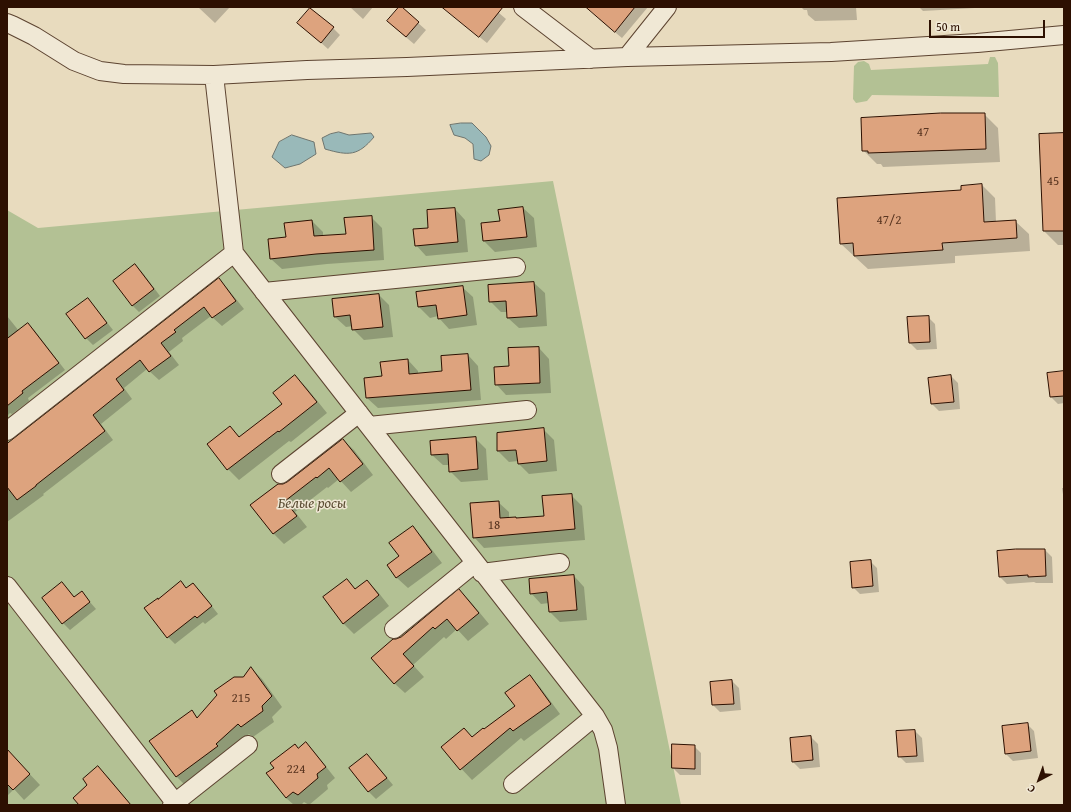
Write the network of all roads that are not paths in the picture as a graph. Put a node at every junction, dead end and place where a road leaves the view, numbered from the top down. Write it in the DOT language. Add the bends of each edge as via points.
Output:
graph roads {
  1 [pos="523,7"];
  2 [pos="667,7"];
  3 [pos="7,23"];
  4 [pos="1064,35"];
  5 [pos="627,57"];
  6 [pos="591,59"];
  7 [pos="214,75"];
  8 [pos="234,253"];
  9 [pos="516,267"];
  10 [pos="264,292"];
  11 [pos="527,410"];
  12 [pos="364,420"];
  13 [pos="7,431"];
  14 [pos="281,474"];
  15 [pos="560,563"];
  16 [pos="479,568"];
  17 [pos="7,586"];
  18 [pos="394,629"];
  19 [pos="595,716"];
  20 [pos="248,745"];
  21 [pos="513,784"];
  22 [pos="175,804"];
  23 [pos="616,805"];
  1 -- 6 [label="street"];
  2 -- 5 [label="street"];
  3 -- 7 [label="street" via="34,36 74,61 100,71 124,74"];
  4 -- 5 [label="street" via="831,52"];
  5 -- 6 [label="street"];
  6 -- 7 [label="street"];
  7 -- 8 [label="street"];
  8 -- 10 [label="street"];
  8 -- 13 [label="street"];
  9 -- 10 [label="street"];
  10 -- 12 [label="street"];
  11 -- 12 [label="street"];
  12 -- 14 [label="street"];
  12 -- 16 [label="street"];
  15 -- 16 [label="street"];
  16 -- 18 [label="street"];
  16 -- 19 [label="street"];
  17 -- 22 [label="street"];
  19 -- 21 [label="street"];
  19 -- 23 [label="street" via="603,730 608,748"];
  20 -- 22 [label="street"];
}
